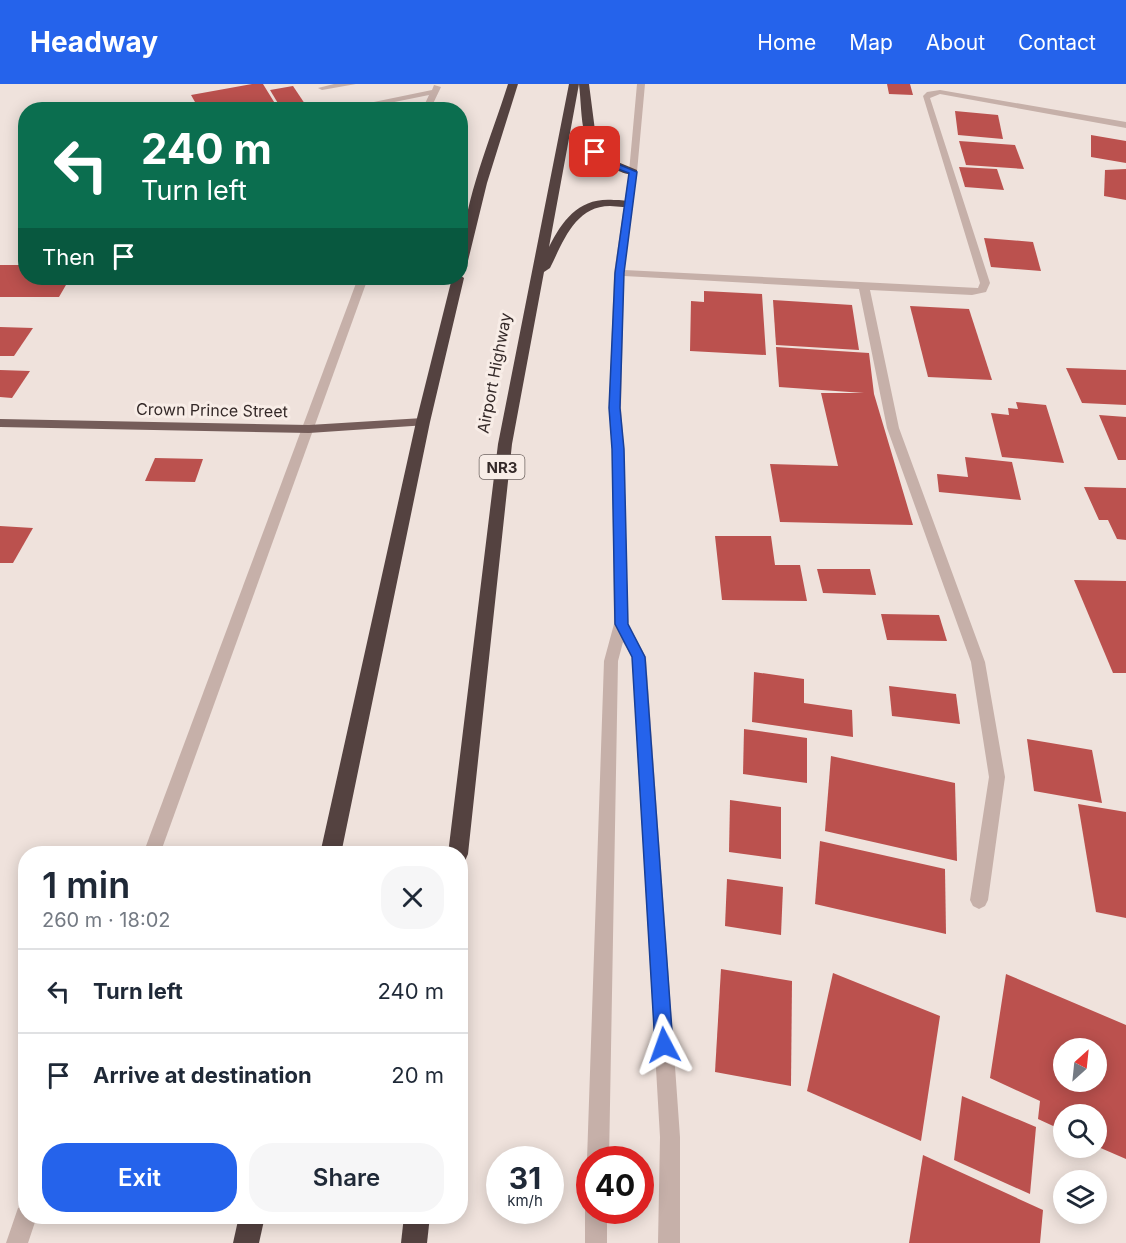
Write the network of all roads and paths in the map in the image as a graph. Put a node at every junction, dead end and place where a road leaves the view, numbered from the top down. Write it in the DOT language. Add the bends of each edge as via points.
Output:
graph roads {
  1 [pos="352,84"];
  2 [pos="513,84"];
  3 [pos="574,84"];
  4 [pos="584,84"];
  5 [pos="641,84"];
  6 [pos="322,88"];
  7 [pos="436,88"];
  8 [pos="374,102"];
  9 [pos="430,102"];
  10 [pos="1126,125"];
  11 [pos="633,172"];
  12 [pos="627,204"];
  13 [pos="468,238"];
  14 [pos="619,273"];
  15 [pos="536,283"];
  16 [pos="360,285"];
  17 [pos="456,285"];
  18 [pos="864,286"];
  19 [pos="423,422"];
  20 [pos="0,423"];
  21 [pos="309,429"];
  22 [pos="621,624"];
  23 [pos="154,846"];
  24 [pos="332,846"];
  25 [pos="459,846"];
  26 [pos="979,900"];
  27 [pos="598,1146"];
  28 [pos="23,1224"];
  29 [pos="250,1224"];
  30 [pos="416,1224"];
  31 [pos="596,1224"];
  32 [pos="17,1243"];
  33 [pos="246,1243"];
  34 [pos="414,1243"];
  35 [pos="596,1243"];
  36 [pos="669,1243"];
  1 -- 6 [label="street"];
  2 -- 13 [label="highway"];
  3 -- 15 [label="highway, Airport Highway / NR3"];
  4 -- 11 [label="highway" via="595,152 610,164"];
  5 -- 11 [label="street"];
  7 -- 8 [label="street"];
  7 -- 9 [label="street"];
  10 -- 18 [label="street" via="940,92 930,94 926,98 985,283 982,290 972,292"];
  11 -- 12 [label="street"];
  12 -- 14 [label="street"];
  12 -- 15 [label="highway" via="600,202 576,212"];
  14 -- 18 [label="street"];
  14 -- 22 [label="street" via="615,408"];
  15 -- 25 [label="highway, Airport Highway / NR3" via="505,444"];
  16 -- 21 [label="street"];
  17 -- 19 [label="highway"];
  18 -- 26 [label="street" via="893,429 978,662 997,777"];
  19 -- 21 [label="main road, Crown Prince Street"];
  19 -- 24 [label="highway"];
  20 -- 21 [label="main road, Crown Prince Street"];
  21 -- 23 [label="street"];
  22 -- 27 [label="street" via="610,662"];
  22 -- 36 [label="street" via="639,657 670,1137"];
  28 -- 32 [label="street"];
  29 -- 33 [label="highway"];
  30 -- 34 [label="highway"];
  31 -- 35 [label="street"];
}
